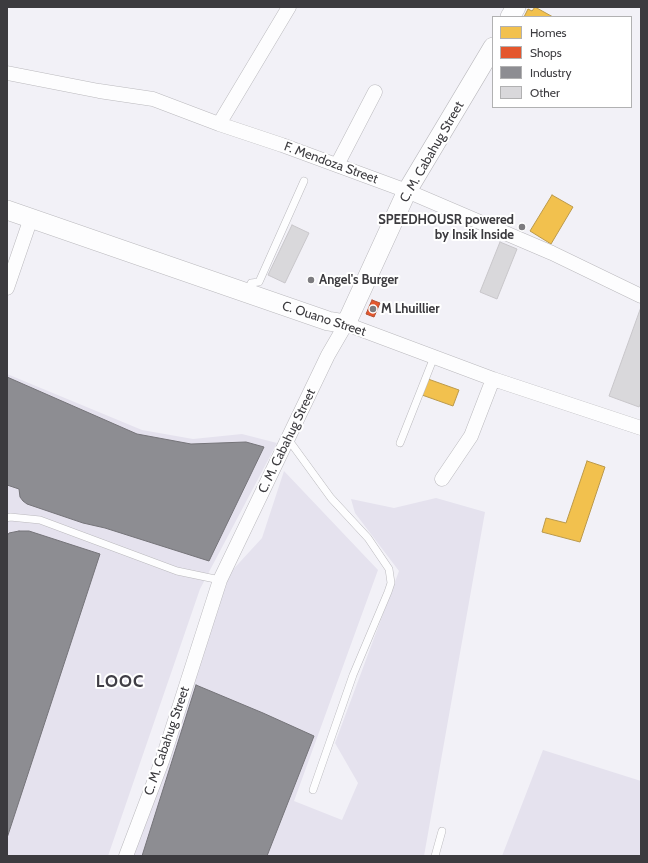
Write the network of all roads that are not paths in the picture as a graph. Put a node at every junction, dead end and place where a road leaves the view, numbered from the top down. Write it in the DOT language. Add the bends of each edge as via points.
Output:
graph roads {
  1 [pos="289,7"];
  2 [pos="516,7"];
  3 [pos="511,16"];
  4 [pos="492,49"];
  5 [pos="7,73"];
  6 [pos="375,92"];
  7 [pos="219,124"];
  8 [pos="337,165"];
  9 [pos="304,181"];
  10 [pos="407,192"];
  11 [pos="7,210"];
  12 [pos="30,218"];
  13 [pos="7,288"];
  14 [pos="257,290"];
  15 [pos="641,296"];
  16 [pos="346,324"];
  17 [pos="434,357"];
  18 [pos="493,379"];
  19 [pos="641,428"];
  20 [pos="288,438"];
  21 [pos="400,443"];
  22 [pos="442,479"];
  23 [pos="7,518"];
  24 [pos="220,580"];
  25 [pos="313,790"];
  26 [pos="442,831"];
  27 [pos="126,856"];
  28 [pos="435,856"];
  1 -- 7 [label="street"];
  2 -- 3 [label="street"];
  4 -- 10 [label="street, C. M. Cabahug Street"];
  5 -- 7 [label="street, F. Mendoza Street" via="153,100"];
  6 -- 8 [label="street"];
  7 -- 8 [label="street, F. Mendoza Street"];
  8 -- 10 [label="street, F. Mendoza Street"];
  9 -- 14 [label="lane"];
  10 -- 15 [label="street, F. Mendoza Street" via="552,252"];
  10 -- 16 [label="street, C. M. Cabahug Street"];
  11 -- 12 [label="street, C. Ouano Street"];
  12 -- 13 [label="street"];
  12 -- 14 [label="street, C. Ouano Street"];
  14 -- 16 [label="street, C. Ouano Street" via="328,321"];
  16 -- 17 [label="street, C. Ouano Street"];
  16 -- 20 [label="street, C. M. Cabahug Street"];
  17 -- 18 [label="street, C. Ouano Street"];
  17 -- 21 [label="lane"];
  18 -- 19 [label="street, C. Ouano Street"];
  18 -- 22 [label="street" via="471,436"];
  20 -- 24 [label="street, C. M. Cabahug Street"];
  20 -- 25 [label="lane" via="331,498 368,538 389,569 391,583 353,675"];
  23 -- 24 [label="lane" via="40,520 176,571"];
  24 -- 27 [label="street, C. M. Cabahug Street" via="162,760"];
  26 -- 28 [label="lane"];
}
